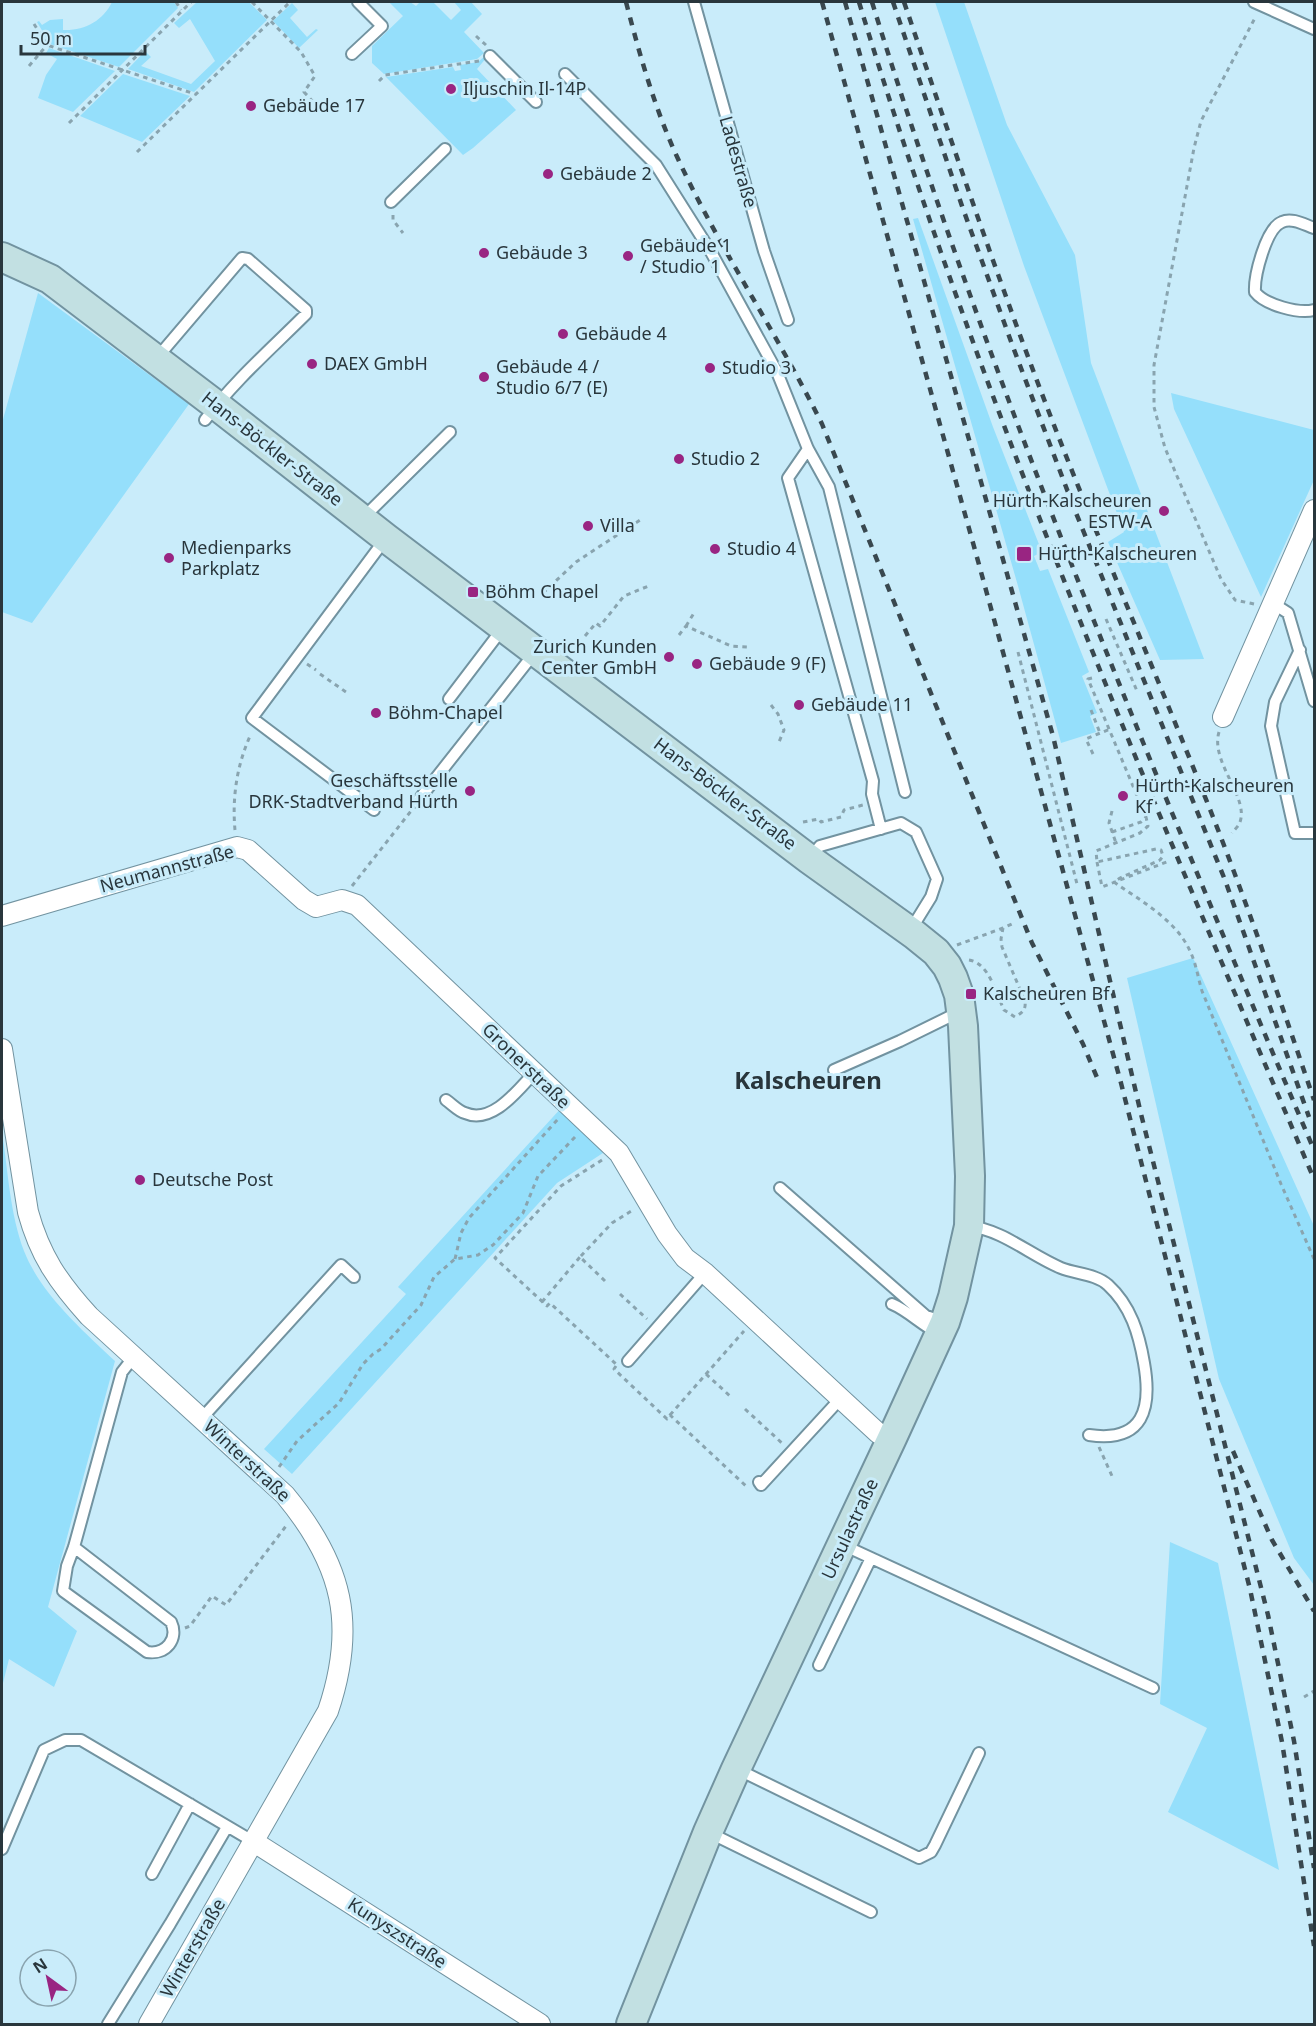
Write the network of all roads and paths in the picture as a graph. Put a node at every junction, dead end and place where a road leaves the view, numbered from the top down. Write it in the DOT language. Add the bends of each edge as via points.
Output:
graph roads {
  1 [pos="176,2"];
  2 [pos="191,2"];
  3 [pos="252,2"];
  4 [pos="290,2"];
  5 [pos="358,2"];
  6 [pos="694,2"];
  7 [pos="1258,3"];
  8 [pos="182,11"];
  9 [pos="270,21"];
  10 [pos="34,24"];
  11 [pos="1314,29"];
  12 [pos="476,36"];
  13 [pos="47,45"];
  14 [pos="352,54"];
  15 [pos="488,54"];
  16 [pos="29,66"];
  17 [pos="122,70"];
  18 [pos="565,74"];
  19 [pos="378,81"];
  20 [pos="195,94"];
  21 [pos="536,102"];
  22 [pos="318,107"];
  23 [pos="69,123"];
  24 [pos="445,149"];
  25 [pos="137,152"];
  26 [pos="391,202"];
  27 [pos="1314,228"];
  28 [pos="403,233"];
  29 [pos="2,257"];
  30 [pos="1314,309"];
  31 [pos="788,320"];
  32 [pos="155,359"];
  33 [pos="211,413"];
  34 [pos="450,432"];
  35 [pos="808,449"];
  36 [pos="1314,510"];
  37 [pos="361,519"];
  38 [pos="640,520"];
  39 [pos="386,538"];
  40 [pos="651,585"];
  41 [pos="543,593"];
  42 [pos="1274,604"];
  43 [pos="694,613"];
  44 [pos="1106,619"];
  45 [pos="686,626"];
  46 [pos="504,627"];
  47 [pos="679,635"];
  48 [pos="585,636"];
  49 [pos="747,647"];
  50 [pos="536,651"];
  51 [pos="1300,651"];
  52 [pos="1018,652"];
  53 [pos="320,674"];
  54 [pos="1092,678"];
  55 [pos="1137,691"];
  56 [pos="346,692"];
  57 [pos="449,699"];
  58 [pos="1314,701"];
  59 [pos="771,705"];
  60 [pos="1091,710"];
  61 [pos="1223,717"];
  62 [pos="257,722"];
  63 [pos="1110,729"];
  64 [pos="1100,733"];
  65 [pos="779,742"];
  66 [pos="1092,754"];
  67 [pos="905,792"];
  68 [pos="417,802"];
  69 [pos="874,802"];
  70 [pos="374,810"];
  71 [pos="1112,811"];
  72 [pos="1146,817"];
  73 [pos="803,822"];
  74 [pos="881,829"];
  75 [pos="1112,832"];
  76 [pos="1232,833"];
  77 [pos="1314,833"];
  78 [pos="1116,843"];
  79 [pos="237,847"];
  80 [pos="809,859"];
  81 [pos="1169,861"];
  82 [pos="1097,862"];
  83 [pos="1114,882"];
  84 [pos="1077,884"];
  85 [pos="342,900"];
  86 [pos="2,916"];
  87 [pos="1014,923"];
  88 [pos="1003,928"];
  89 [pos="913,933"];
  90 [pos="964,943"];
  91 [pos="947,966"];
  92 [pos="961,1011"];
  93 [pos="2,1049"];
  94 [pos="834,1070"];
  95 [pos="534,1073"];
  96 [pos="446,1100"];
  97 [pos="569,1107"];
  98 [pos="587,1123"];
  99 [pos="619,1153"];
  100 [pos="780,1188"];
  101 [pos="648,1202"];
  102 [pos="969,1226"];
  103 [pos="580,1257"];
  104 [pos="455,1259"];
  105 [pos="1314,1259"];
  106 [pos="705,1273"];
  107 [pos="354,1277"];
  108 [pos="605,1281"];
  109 [pos="620,1293"];
  110 [pos="542,1302"];
  111 [pos="892,1304"];
  112 [pos="755,1319"];
  113 [pos="657,1328"];
  114 [pos="943,1328"];
  115 [pos="133,1358"];
  116 [pos="628,1361"];
  117 [pos="706,1374"];
  118 [pos="730,1396"];
  119 [pos="841,1398"];
  120 [pos="745,1409"];
  121 [pos="670,1415"];
  122 [pos="201,1418"];
  123 [pos="1094,1436"];
  124 [pos="892,1438"];
  125 [pos="792,1451"];
  126 [pos="1112,1476"];
  127 [pos="268,1479"];
  128 [pos="759,1482"];
  129 [pos="298,1511"];
  130 [pos="843,1545"];
  131 [pos="74,1547"];
  132 [pos="871,1558"];
  133 [pos="174,1632"];
  134 [pos="819,1665"];
  135 [pos="1153,1688"];
  136 [pos="1314,1691"];
  137 [pos="1304,1697"];
  138 [pos="979,1753"];
  139 [pos="736,1769"];
  140 [pos="190,1804"];
  141 [pos="227,1827"];
  142 [pos="708,1832"];
  143 [pos="254,1842"];
  144 [pos="2,1850"];
  145 [pos="152,1875"];
  146 [pos="871,1912"];
  147 [pos="108,2025"];
  148 [pos="149,2025"];
  149 [pos="540,2025"];
  150 [pos="631,2025"];
  1 -- 8 [label="path"];
  2 -- 8 [label="path"];
  3 -- 9 [label="path"];
  4 -- 9 [label="path"];
  5 -- 14 [label="lane" via="382,26"];
  6 -- 31 [label="lane, Ladestraße" via="764,251"];
  7 -- 11 [label="lane"];
  7 -- 42 [label="path" via="1250,29 1201,121 1154,365 1154,407 1165,448 1221,579 1235,600"];
  8 -- 17 [label="path"];
  9 -- 20 [label="path"];
  9 -- 22 [label="path" via="301,52 315,76 304,92"];
  10 -- 13 [label="path"];
  12 -- 15 [label="path"];
  13 -- 16 [label="path"];
  13 -- 17 [label="path"];
  15 -- 19 [label="path" via="478,61 385,75"];
  15 -- 21 [label="lane"];
  17 -- 20 [label="path"];
  17 -- 23 [label="path"];
  18 -- 35 [label="lane" via="656,165 711,252 777,372"];
  20 -- 25 [label="path"];
  24 -- 26 [label="lane"];
  26 -- 28 [label="path" via="393,220"];
  27 -- 30 [label="lane" via="1295,221 1279,223 1265,246 1255,284 1256,292 1268,303 1301,311"];
  29 -- 32 [label="street, Hans-Böckler-Straße" via="50,279"];
  32 -- 33 [label="street, Hans-Böckler-Straße"];
  32 -- 33 [label="lane" via="240,260 248,259 307,312"];
  33 -- 37 [label="street, Hans-Böckler-Straße"];
  34 -- 37 [label="lane"];
  35 -- 67 [label="lane" via="829,487"];
  35 -- 69 [label="lane" via="789,478 873,781"];
  36 -- 42 [label="street"];
  37 -- 39 [label="street, Hans-Böckler-Straße"];
  38 -- 41 [label="path" via="576,562"];
  39 -- 46 [label="street, Hans-Böckler-Straße"];
  39 -- 62 [label="lane" via="252,718"];
  40 -- 48 [label="path" via="624,596 600,626 596,623"];
  42 -- 51 [label="lane" via="1288,613"];
  42 -- 61 [label="street"];
  43 -- 45 [label="path"];
  44 -- 55 [label="path"];
  45 -- 47 [label="path"];
  45 -- 49 [label="path" via="732,646"];
  46 -- 50 [label="street, Hans-Böckler-Straße"];
  46 -- 57 [label="lane"];
  50 -- 68 [label="lane"];
  50 -- 80 [label="street, Hans-Böckler-Straße"];
  51 -- 58 [label="lane"];
  51 -- 77 [label="lane" via="1275,702 1271,726 1295,833"];
  52 -- 84 [label="path"];
  53 -- 56 [label="path"];
  54 -- 63 [label="path" via="1088,679"];
  59 -- 65 [label="path" via="784,730"];
  60 -- 64 [label="path"];
  61 -- 76 [label="path" via="1217,736 1219,754 1241,808 1240,824"];
  62 -- 70 [label="lane"];
  62 -- 79 [label="path" via="243,752 235,788"];
  63 -- 64 [label="path"];
  63 -- 72 [label="path"];
  64 -- 66 [label="path" via="1086,739"];
  68 -- 85 [label="path"];
  69 -- 73 [label="path" via="844,810 841,816 821,822"];
  69 -- 74 [label="lane"];
  71 -- 75 [label="path"];
  72 -- 75 [label="path"];
  72 -- 78 [label="path" via="1146,830"];
  74 -- 80 [label="lane" via="820,846"];
  74 -- 89 [label="lane" via="901,823 916,832 937,879"];
  75 -- 78 [label="path"];
  78 -- 82 [label="path" via="1096,851"];
  79 -- 85 [label="street, Neumannstraße" via="248,850 315,907"];
  79 -- 86 [label="street, Neumannstraße"];
  80 -- 89 [label="street, Hans-Böckler-Straße"];
  81 -- 83 [label="path"];
  82 -- 83 [label="path" via="1102,887"];
  82 -- 83 [label="path" via="1161,850 1160,860"];
  83 -- 105 [label="path" via="1171,925 1185,941 1205,1000"];
  85 -- 95 [label="street, Gronerstraße" via="357,905"];
  87 -- 88 [label="path"];
  88 -- 90 [label="path"];
  88 -- 91 [label="path" via="1002,947 1025,1001 1023,1012 1015,1017 1004,1010 977,962 969,960"];
  89 -- 91 [label="street, Ursulastraße"];
  91 -- 92 [label="street, Ursulastraße"];
  92 -- 94 [label="lane"];
  92 -- 102 [label="street, Ursulastraße"];
  93 -- 115 [label="street, Winterstraße" via="28,1212 40,1250 66,1291"];
  95 -- 96 [label="lane" via="491,1112 465,1114"];
  95 -- 97 [label="street, Gronerstraße"];
  97 -- 98 [label="street, Gronerstraße"];
  97 -- 104 [label="path" via="469,1218"];
  98 -- 99 [label="street, Gronerstraße"];
  98 -- 104 [label="path" via="538,1176 523,1213 493,1245 478,1254"];
  99 -- 101 [label="street, Gronerstraße"];
  99 -- 110 [label="path" via="561,1186 495,1258"];
  100 -- 114 [label="lane"];
  101 -- 103 [label="path" via="612,1222"];
  101 -- 106 [label="street, Gronerstraße" via="685,1258"];
  102 -- 114 [label="street, Ursulastraße"];
  102 -- 123 [label="lane" via="992,1231 1061,1268 1100,1279 1132,1317 1148,1380 1144,1410 1141,1419 1124,1434"];
  103 -- 108 [label="path"];
  103 -- 110 [label="path"];
  104 -- 127 [label="path" via="434,1277 421,1305 363,1364 339,1403 305,1432"];
  106 -- 112 [label="street, Gronerstraße"];
  106 -- 113 [label="lane"];
  107 -- 122 [label="lane" via="341,1265"];
  109 -- 113 [label="path"];
  110 -- 121 [label="path" via="547,1306 549,1303 617,1365 614,1369 667,1419"];
  111 -- 114 [label="lane" via="924,1327"];
  112 -- 117 [label="path"];
  112 -- 119 [label="street, Gronerstraße"];
  113 -- 116 [label="lane"];
  114 -- 124 [label="street, Ursulastraße"];
  115 -- 122 [label="street, Winterstraße"];
  115 -- 131 [label="lane" via="122,1372"];
  117 -- 118 [label="path"];
  117 -- 121 [label="path"];
  119 -- 124 [label="street, Gronerstraße" via="878,1433"];
  119 -- 125 [label="lane"];
  120 -- 125 [label="path"];
  121 -- 128 [label="path" via="750,1490"];
  122 -- 127 [label="street, Winterstraße"];
  123 -- 126 [label="path"];
  124 -- 130 [label="street, Ursulastraße"];
  125 -- 128 [label="lane" via="761,1485"];
  127 -- 129 [label="street, Winterstraße"];
  129 -- 133 [label="path" via="226,1605 212,1596 190,1626"];
  129 -- 143 [label="street, Winterstraße" via="328,1560 336,1583 344,1632 342,1659 328,1711"];
  130 -- 132 [label="lane"];
  130 -- 139 [label="street, Ursulastraße"];
  131 -- 133 [label="lane" via="171,1622"];
  131 -- 133 [label="lane" via="63,1591 147,1652 166,1649"];
  132 -- 134 [label="lane"];
  132 -- 135 [label="lane"];
  136 -- 137 [label="path"];
  138 -- 139 [label="lane" via="935,1845 919,1858"];
  139 -- 142 [label="street, Ursulastraße"];
  140 -- 141 [label="lane"];
  140 -- 144 [label="lane" via="81,1740 65,1740 44,1750"];
  140 -- 145 [label="lane"];
  141 -- 143 [label="lane"];
  141 -- 147 [label="lane"];
  142 -- 146 [label="lane"];
  142 -- 150 [label="street, Ursulastraße"];
  143 -- 148 [label="street, Winterstraße"];
  143 -- 149 [label="street, Kunyszstraße"];
}
